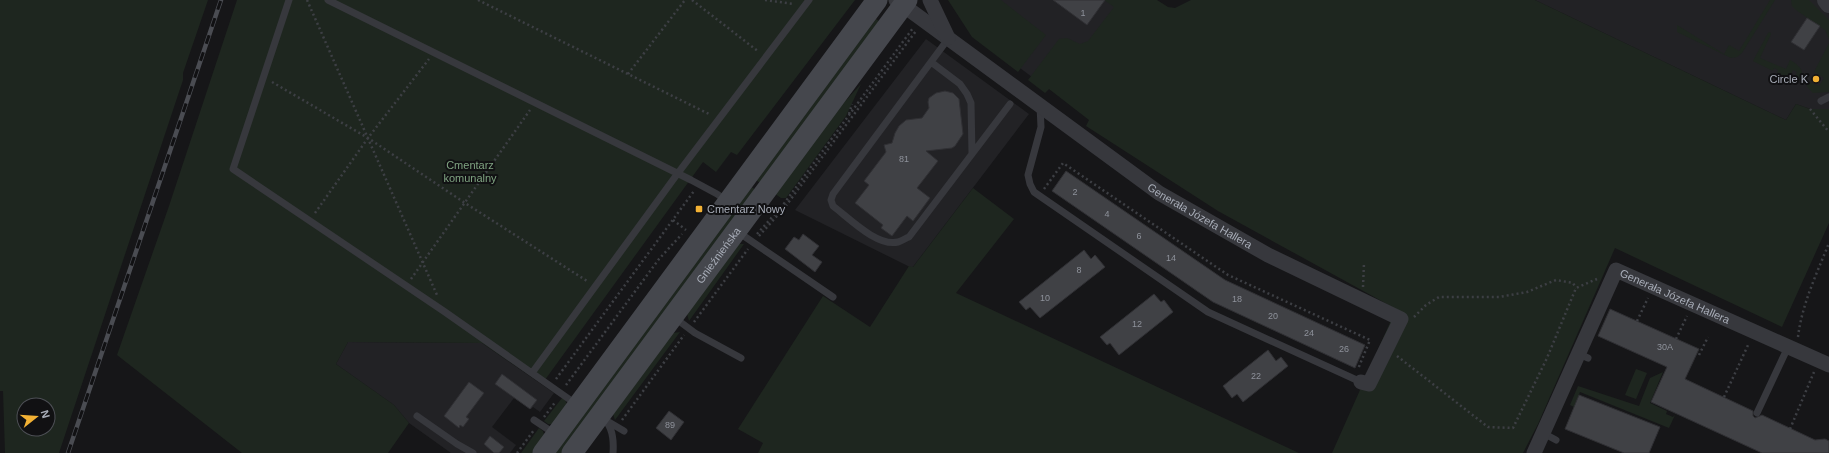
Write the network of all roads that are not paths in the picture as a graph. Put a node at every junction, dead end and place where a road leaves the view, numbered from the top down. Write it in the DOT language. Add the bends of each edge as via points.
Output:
graph roads {
  1 [pos="289,0"];
  2 [pos="328,0"];
  3 [pos="877,0"];
  4 [pos="930,0"];
  5 [pos="808,2"];
  6 [pos="902,2"];
  7 [pos="948,39"];
  8 [pos="932,62"];
  9 [pos="1829,97"];
  10 [pos="1829,101"];
  11 [pos="1010,104"];
  12 [pos="1040,106"];
  13 [pos="972,154"];
  14 [pos="678,173"];
  15 [pos="728,202"];
  16 [pos="748,239"];
  17 [pos="833,297"];
  18 [pos="684,326"];
  19 [pos="1795,350"];
  20 [pos="741,358"];
  21 [pos="1824,363"];
  22 [pos="532,373"];
  23 [pos="1357,381"];
  24 [pos="579,406"];
  25 [pos="1757,413"];
  26 [pos="417,416"];
  27 [pos="534,420"];
  28 [pos="610,421"];
  29 [pos="624,430"];
  30 [pos="1543,433"];
  31 [pos="556,435"];
  32 [pos="1556,440"];
  33 [pos="473,453"];
  34 [pos="543,453"];
  35 [pos="572,453"];
  36 [pos="613,453"];
  37 [pos="1534,453"];
  1 -- 22 [label="lane" via="233,169"];
  2 -- 14 [label="lane"];
  3 -- 15 [label="main road"];
  4 -- 7 [label="street, Generała Józefa Hallera"];
  5 -- 14 [label="lane"];
  6 -- 7 [label="street, Generała Józefa Hallera" via="918,26"];
  6 -- 16 [label="main road, Gnieźnieńska"];
  7 -- 8 [label="lane"];
  7 -- 12 [label="street, Generała Józefa Hallera"];
  8 -- 13 [label="lane" via="960,84 971,103"];
  8 -- 13 [label="lane" via="833,194 833,206 874,237 885,242 898,242 909,237"];
  9 -- 10 [label="lane" via="1821,101"];
  11 -- 13 [label="lane"];
  12 -- 23 [label="lane" via="1041,127 1028,175 1034,192 1208,312"];
  12 -- 23 [label="street, Generała Józefa Hallera" via="1159,193 1268,255 1401,319 1369,384"];
  14 -- 15 [label="lane"];
  14 -- 22 [label="lane"];
  15 -- 24 [label="main road"];
  16 -- 17 [label="lane"];
  16 -- 18 [label="main road, Gnieźnieńska"];
  18 -- 20 [label="lane"];
  18 -- 28 [label="main road, Gnieźnieńska"];
  19 -- 21 [label="street, Generała Józefa Hallera"];
  19 -- 25 [label="lane"];
  19 -- 30 [label="street, Generała Józefa Hallera" via="1616,270 1584,356"];
  22 -- 24 [label="lane"];
  24 -- 31 [label="main road"];
  26 -- 33 [label="lane"];
  27 -- 31 [label="lane"];
  28 -- 29 [label="lane"];
  28 -- 35 [label="main road, Gnieźnieńska"];
  28 -- 36 [label="lane"];
  30 -- 32 [label="lane"];
  30 -- 37 [label="street, Generała Józefa Hallera"];
  31 -- 34 [label="main road"];
}
